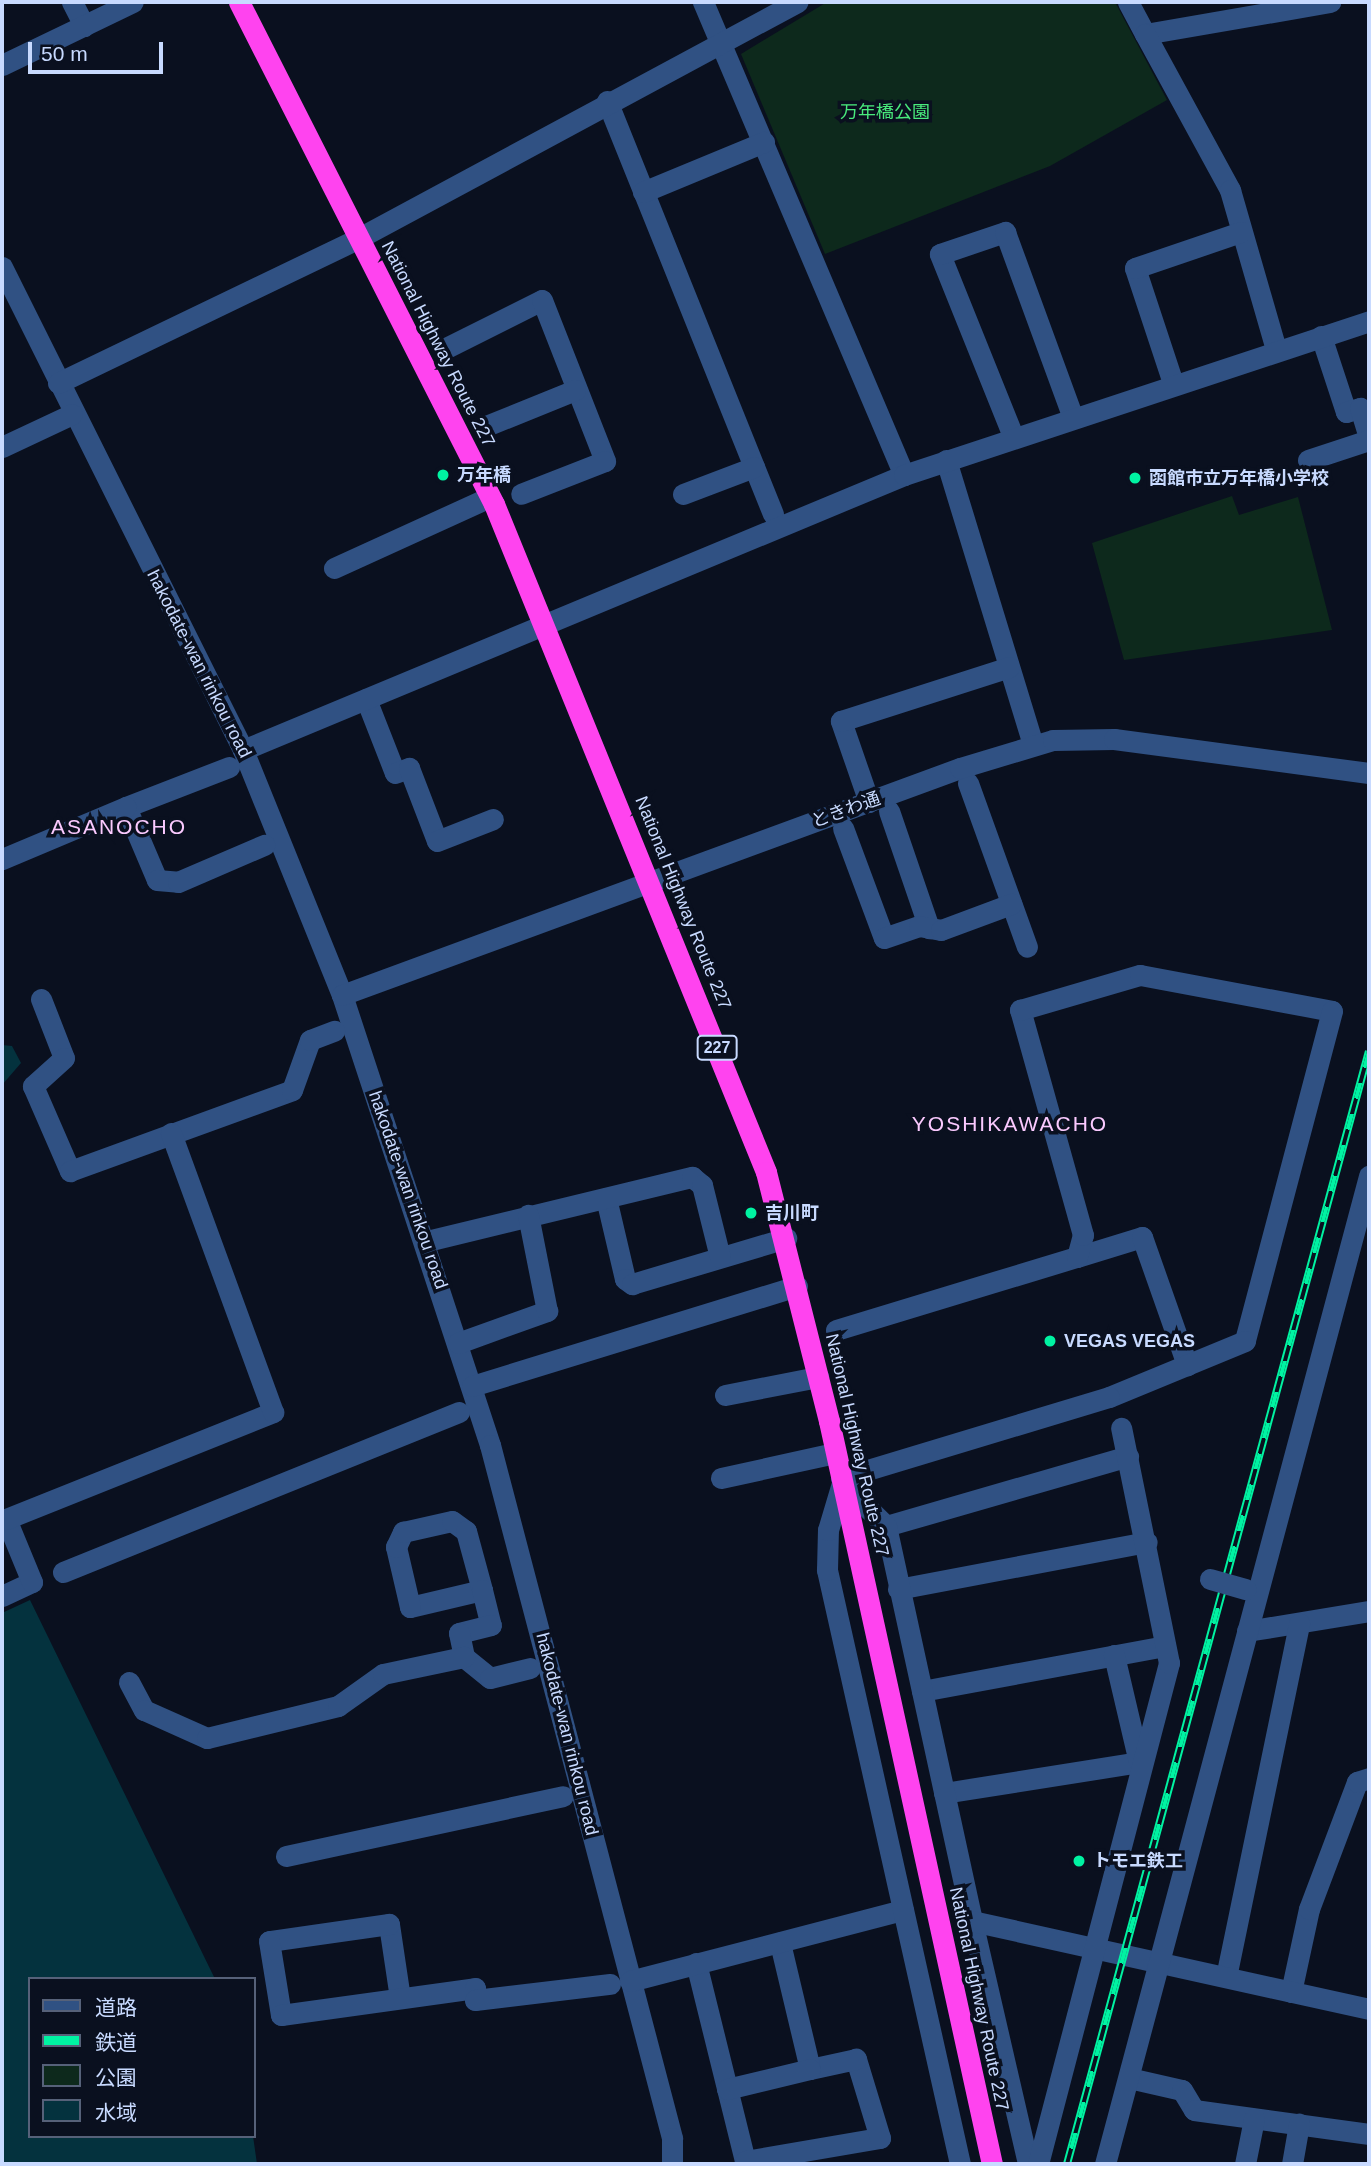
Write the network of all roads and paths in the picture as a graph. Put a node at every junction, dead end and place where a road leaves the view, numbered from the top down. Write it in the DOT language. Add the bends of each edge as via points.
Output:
graph roads {
  1 [pos="72,2"];
  2 [pos="133,2"];
  3 [pos="239,2"];
  4 [pos="704,2"];
  5 [pos="798,2"];
  6 [pos="1128,2"];
  7 [pos="1329,2"];
  8 [pos="84,26"];
  9 [pos="1145,34"];
  10 [pos="722,41"];
  11 [pos="2,65"];
  12 [pos="607,100"];
  13 [pos="764,142"];
  14 [pos="643,192"];
  15 [pos="1241,232"];
  16 [pos="359,237"];
  17 [pos="4,276"];
  18 [pos="1369,321"];
  19 [pos="1321,336"];
  20 [pos="446,348"];
  21 [pos="1276,349"];
  22 [pos="58,383"];
  23 [pos="1173,383"];
  24 [pos="575,390"];
  25 [pos="1364,406"];
  26 [pos="72,414"];
  27 [pos="1072,415"];
  28 [pos="486,426"];
  29 [pos="1013,436"];
  30 [pos="1369,439"];
  31 [pos="2,447"];
  32 [pos="946,460"];
  33 [pos="1308,460"];
  34 [pos="754,467"];
  35 [pos="904,475"];
  36 [pos="522,494"];
  37 [pos="683,494"];
  38 [pos="490,497"];
  39 [pos="773,514"];
  40 [pos="334,568"];
  41 [pos="546,623"];
  42 [pos="1009,667"];
  43 [pos="366,699"];
  44 [pos="1033,745"];
  45 [pos="243,750"];
  46 [pos="229,767"];
  47 [pos="1369,773"];
  48 [pos="968,783"];
  49 [pos="869,802"];
  50 [pos="126,807"];
  51 [pos="889,811"];
  52 [pos="493,819"];
  53 [pos="843,828"];
  54 [pos="264,845"];
  55 [pos="2,859"];
  56 [pos="650,882"];
  57 [pos="1011,904"];
  58 [pos="929,928"];
  59 [pos="1027,947"];
  60 [pos="342,995"];
  61 [pos="41,999"];
  62 [pos="334,1031"];
  63 [pos="171,1133"];
  64 [pos="1369,1177"];
  65 [pos="606,1198"];
  66 [pos="528,1215"];
  67 [pos="786,1238"];
  68 [pos="427,1241"];
  69 [pos="720,1257"];
  70 [pos="1077,1257"];
  71 [pos="797,1286"];
  72 [pos="836,1331"];
  73 [pos="458,1343"];
  74 [pos="1187,1365"];
  75 [pos="818,1377"];
  76 [pos="472,1387"];
  77 [pos="725,1395"];
  78 [pos="460,1412"];
  79 [pos="1121,1428"];
  80 [pos="835,1453"];
  81 [pos="1128,1456"];
  82 [pos="721,1479"];
  83 [pos="841,1480"];
  84 [pos="886,1525"];
  85 [pos="1147,1542"];
  86 [pos="63,1572"];
  87 [pos="1210,1579"];
  88 [pos="898,1589"];
  89 [pos="1246,1589"];
  90 [pos="482,1590"];
  91 [pos="2,1596"];
  92 [pos="1369,1611"];
  93 [pos="1299,1623"];
  94 [pos="1247,1631"];
  95 [pos="1165,1646"];
  96 [pos="1114,1655"];
  97 [pos="464,1657"];
  98 [pos="530,1668"];
  99 [pos="129,1682"];
  100 [pos="922,1691"];
  101 [pos="1139,1762"];
  102 [pos="1369,1777"];
  103 [pos="944,1793"];
  104 [pos="563,1796"];
  105 [pos="286,1856"];
  106 [pos="903,1910"];
  107 [pos="972,1921"];
  108 [pos="780,1943"];
  109 [pos="1090,1948"];
  110 [pos="696,1963"];
  111 [pos="1160,1964"];
  112 [pos="1226,1977"];
  113 [pos="620,1982"];
  114 [pos="1291,1992"];
  115 [pos="400,1998"];
  116 [pos="1369,2009"];
  117 [pos="810,2069"];
  118 [pos="1129,2078"];
  119 [pos="727,2089"];
  120 [pos="1254,2119"];
  121 [pos="1299,2124"];
  122 [pos="1369,2134"];
  123 [pos="672,2138"];
  124 [pos="672,2164"];
  125 [pos="680,2164"];
  126 [pos="960,2164"];
  127 [pos="992,2164"];
  128 [pos="1028,2164"];
  129 [pos="1038,2164"];
  130 [pos="1105,2164"];
  131 [pos="1245,2164"];
  132 [pos="1292,2164"];
  1 -- 8 [label="street"];
  2 -- 8 [label="street"];
  3 -- 16 [label="highway, National Highway Route 227 / 227"];
  4 -- 10 [label="street"];
  5 -- 10 [label="street"];
  6 -- 9 [label="street"];
  7 -- 9 [label="street"];
  8 -- 11 [label="street"];
  9 -- 15 [label="street" via="1230,190"];
  10 -- 12 [label="street"];
  10 -- 13 [label="street"];
  12 -- 14 [label="street"];
  12 -- 16 [label="street"];
  13 -- 14 [label="street"];
  13 -- 35 [label="street"];
  14 -- 34 [label="street"];
  15 -- 21 [label="street"];
  15 -- 23 [label="street" via="1135,268"];
  16 -- 22 [label="street"];
  16 -- 38 [label="highway, National Highway Route 227 / 227"];
  17 -- 22 [label="street, hakodate-wan rinkou road"];
  18 -- 19 [label="street"];
  19 -- 21 [label="street"];
  19 -- 25 [label="street" via="1346,412"];
  20 -- 24 [label="street" via="542,300"];
  21 -- 23 [label="street"];
  22 -- 26 [label="street, hakodate-wan rinkou road"];
  23 -- 27 [label="street"];
  24 -- 28 [label="street"];
  24 -- 36 [label="street" via="605,461"];
  25 -- 30 [label="street"];
  26 -- 31 [label="street"];
  26 -- 45 [label="street, hakodate-wan rinkou road"];
  27 -- 29 [label="street"];
  27 -- 29 [label="street" via="1005,232 940,254"];
  29 -- 32 [label="street"];
  30 -- 33 [label="street"];
  32 -- 35 [label="street"];
  32 -- 42 [label="street"];
  34 -- 37 [label="street"];
  34 -- 39 [label="street"];
  35 -- 41 [label="street"];
  38 -- 40 [label="street"];
  38 -- 41 [label="highway, National Highway Route 227 / 227"];
  41 -- 43 [label="street"];
  41 -- 56 [label="highway, National Highway Route 227 / 227"];
  42 -- 44 [label="street"];
  42 -- 49 [label="street" via="841,721"];
  43 -- 45 [label="street"];
  43 -- 52 [label="street" via="395,773 409,768 437,841"];
  44 -- 47 [label="street, ときわ通" via="1104,738"];
  44 -- 49 [label="street, ときわ通"];
  45 -- 60 [label="street, hakodate-wan rinkou road"];
  46 -- 50 [label="street"];
  48 -- 57 [label="street"];
  49 -- 56 [label="street, ときわ通"];
  50 -- 54 [label="street" via="157,880 178,882"];
  50 -- 55 [label="street"];
  51 -- 58 [label="street"];
  53 -- 58 [label="street" via="884,938"];
  56 -- 60 [label="street, ときわ通"];
  56 -- 67 [label="highway, National Highway Route 227 / 227" via="766,1172"];
  57 -- 58 [label="street" via="941,930"];
  57 -- 59 [label="street"];
  60 -- 68 [label="street, hakodate-wan rinkou road"];
  61 -- 63 [label="street" via="64,1058 33,1086 70,1171"];
  62 -- 63 [label="street" via="310,1040 292,1090"];
  63 -- 91 [label="street" via="273,1412 6,1519 32,1582"];
  64 -- 94 [label="street"];
  65 -- 66 [label="street"];
  65 -- 69 [label="street" via="697,1178"];
  65 -- 69 [label="street" via="628,1282 638,1285"];
  66 -- 68 [label="street"];
  66 -- 73 [label="street" via="547,1311"];
  67 -- 69 [label="street"];
  67 -- 71 [label="highway, National Highway Route 227 / 227"];
  68 -- 73 [label="street, hakodate-wan rinkou road"];
  70 -- 72 [label="street"];
  70 -- 74 [label="street" via="1142,1237"];
  70 -- 74 [label="street" via="1083,1236 1020,1010 1140,975 1332,1011 1245,1342"];
  71 -- 75 [label="highway, National Highway Route 227 / 227"];
  71 -- 76 [label="street"];
  73 -- 76 [label="street, hakodate-wan rinkou road"];
  74 -- 83 [label="street" via="1109,1397"];
  75 -- 77 [label="street"];
  75 -- 80 [label="highway, National Highway Route 227 / 227"];
  76 -- 113 [label="street, hakodate-wan rinkou road"];
  78 -- 86 [label="street"];
  79 -- 81 [label="street"];
  80 -- 82 [label="street"];
  80 -- 83 [label="highway, National Highway Route 227 / 227"];
  81 -- 84 [label="street"];
  81 -- 85 [label="street"];
  83 -- 84 [label="street"];
  83 -- 106 [label="street" via="828,1530 827,1570"];
  83 -- 127 [label="highway, National Highway Route 227 / 227"];
  84 -- 88 [label="street"];
  85 -- 88 [label="street"];
  85 -- 95 [label="street"];
  87 -- 89 [label="street, bridge"];
  88 -- 100 [label="street"];
  90 -- 90 [label="street" via="466,1531 452,1521 403,1532 396,1547 410,1606"];
  90 -- 97 [label="street" via="491,1625 459,1633"];
  92 -- 93 [label="street"];
  93 -- 94 [label="street"];
  93 -- 112 [label="street"];
  94 -- 111 [label="street"];
  95 -- 96 [label="street"];
  95 -- 101 [label="street" via="1169,1663"];
  96 -- 100 [label="street"];
  96 -- 101 [label="street"];
  97 -- 98 [label="street" via="490,1678"];
  97 -- 99 [label="street" via="383,1674 338,1706 207,1738 144,1710"];
  100 -- 103 [label="street"];
  101 -- 103 [label="street"];
  101 -- 109 [label="street"];
  102 -- 114 [label="street" via="1357,1782 1310,1909"];
  103 -- 107 [label="street"];
  104 -- 105 [label="street"];
  106 -- 108 [label="street"];
  106 -- 126 [label="street"];
  107 -- 109 [label="street"];
  107 -- 128 [label="street"];
  108 -- 110 [label="street"];
  108 -- 117 [label="street"];
  109 -- 111 [label="street"];
  109 -- 129 [label="street"];
  110 -- 113 [label="street"];
  110 -- 119 [label="street"];
  111 -- 112 [label="street"];
  111 -- 118 [label="street"];
  112 -- 114 [label="street"];
  113 -- 115 [label="street" via="475,2000 475,1988"];
  113 -- 123 [label="street, hakodate-wan rinkou road"];
  114 -- 116 [label="street"];
  115 -- 115 [label="street" via="389,1924 269,1941 281,2015"];
  117 -- 119 [label="street"];
  117 -- 119 [label="street" via="856,2059 880,2138 745,2161"];
  118 -- 120 [label="street" via="1182,2090 1195,2110"];
  118 -- 130 [label="street"];
  120 -- 121 [label="street"];
  120 -- 131 [label="street"];
  121 -- 122 [label="street"];
  121 -- 132 [label="street"];
  123 -- 124 [label="street, hakodate-wan rinkou road"];
  123 -- 125 [label="street"];
}
